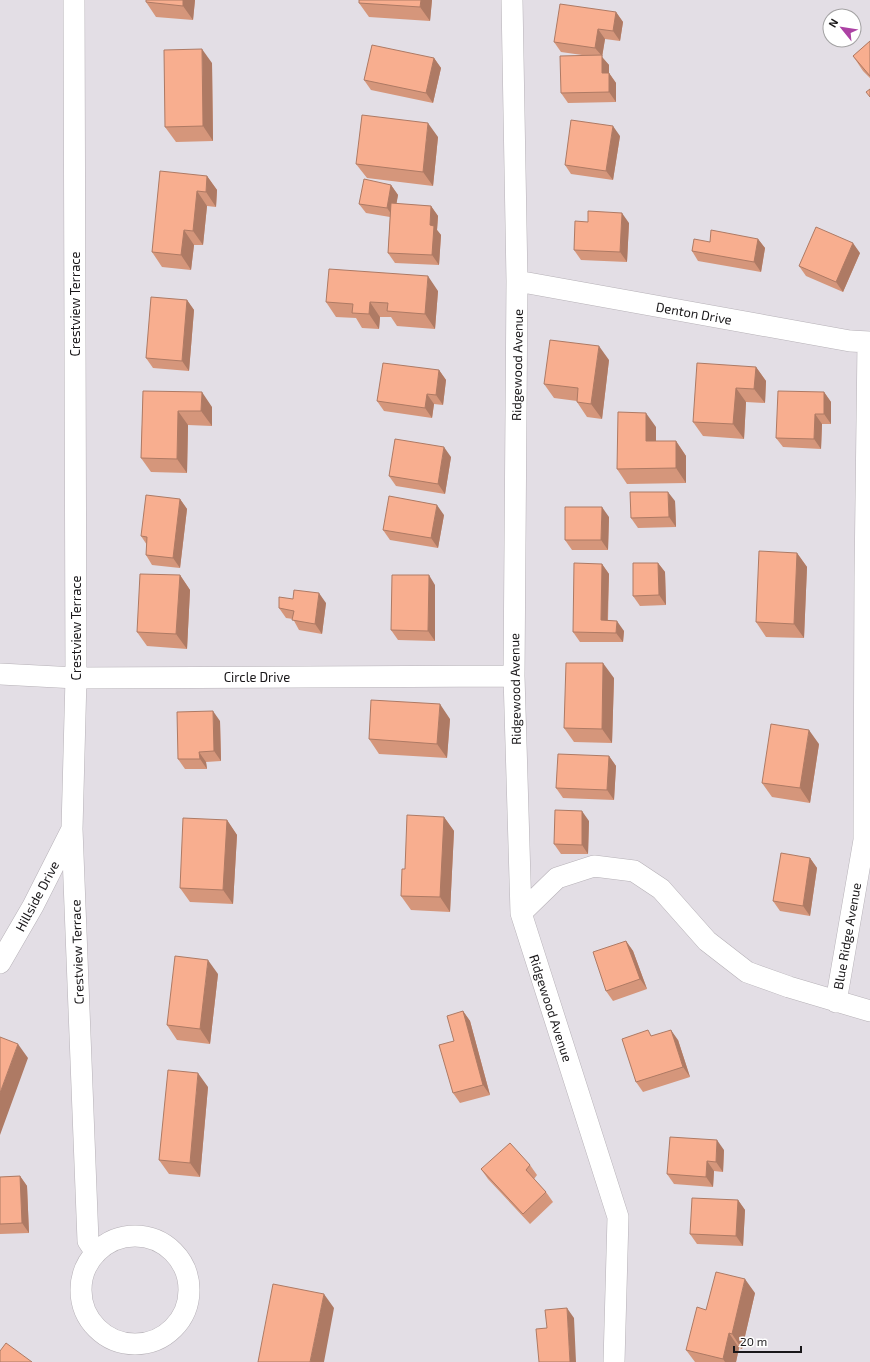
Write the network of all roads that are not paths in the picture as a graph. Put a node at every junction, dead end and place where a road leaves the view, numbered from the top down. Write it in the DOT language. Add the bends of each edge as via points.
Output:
graph roads {
  1 [pos="74,0"];
  2 [pos="512,0"];
  3 [pos="517,281"];
  4 [pos="869,342"];
  5 [pos="0,674"];
  6 [pos="514,676"];
  7 [pos="76,678"];
  8 [pos="72,828"];
  9 [pos="521,913"];
  10 [pos="0,963"];
  11 [pos="836,1002"];
  12 [pos="870,1011"];
  13 [pos="96,1253"];
  14 [pos="614,1362"];
  1 -- 7 [label="street, Crestview Terrace"];
  2 -- 3 [label="street, Ridgewood Avenue"];
  3 -- 4 [label="street, Denton Drive" via="850,341"];
  3 -- 6 [label="street, Ridgewood Avenue"];
  4 -- 11 [label="street, Blue Ridge Avenue" via="864,840"];
  5 -- 7 [label="street, Circle Drive"];
  6 -- 7 [label="street, Circle Drive"];
  6 -- 9 [label="street, Ridgewood Avenue"];
  7 -- 8 [label="street, Crestview Terrace"];
  8 -- 10 [label="street, Hillside Drive" via="33,906"];
  8 -- 13 [label="street, Crestview Terrace" via="88,1241"];
  9 -- 11 [label="street" via="557,878 594,866 634,871 661,889 707,941 747,972"];
  9 -- 14 [label="street, Ridgewood Avenue" via="618,1217"];
  11 -- 12 [label="street"];
  13 -- 13 [label="street" via="110,1242 128,1236 146,1237 164,1244 178,1256 187,1272 190,1290 187,1308 178,1325 164,1337 148,1344 130,1345 114,1341 99,1331 88,1318 82,1302 81,1284 86,1268"];
}
